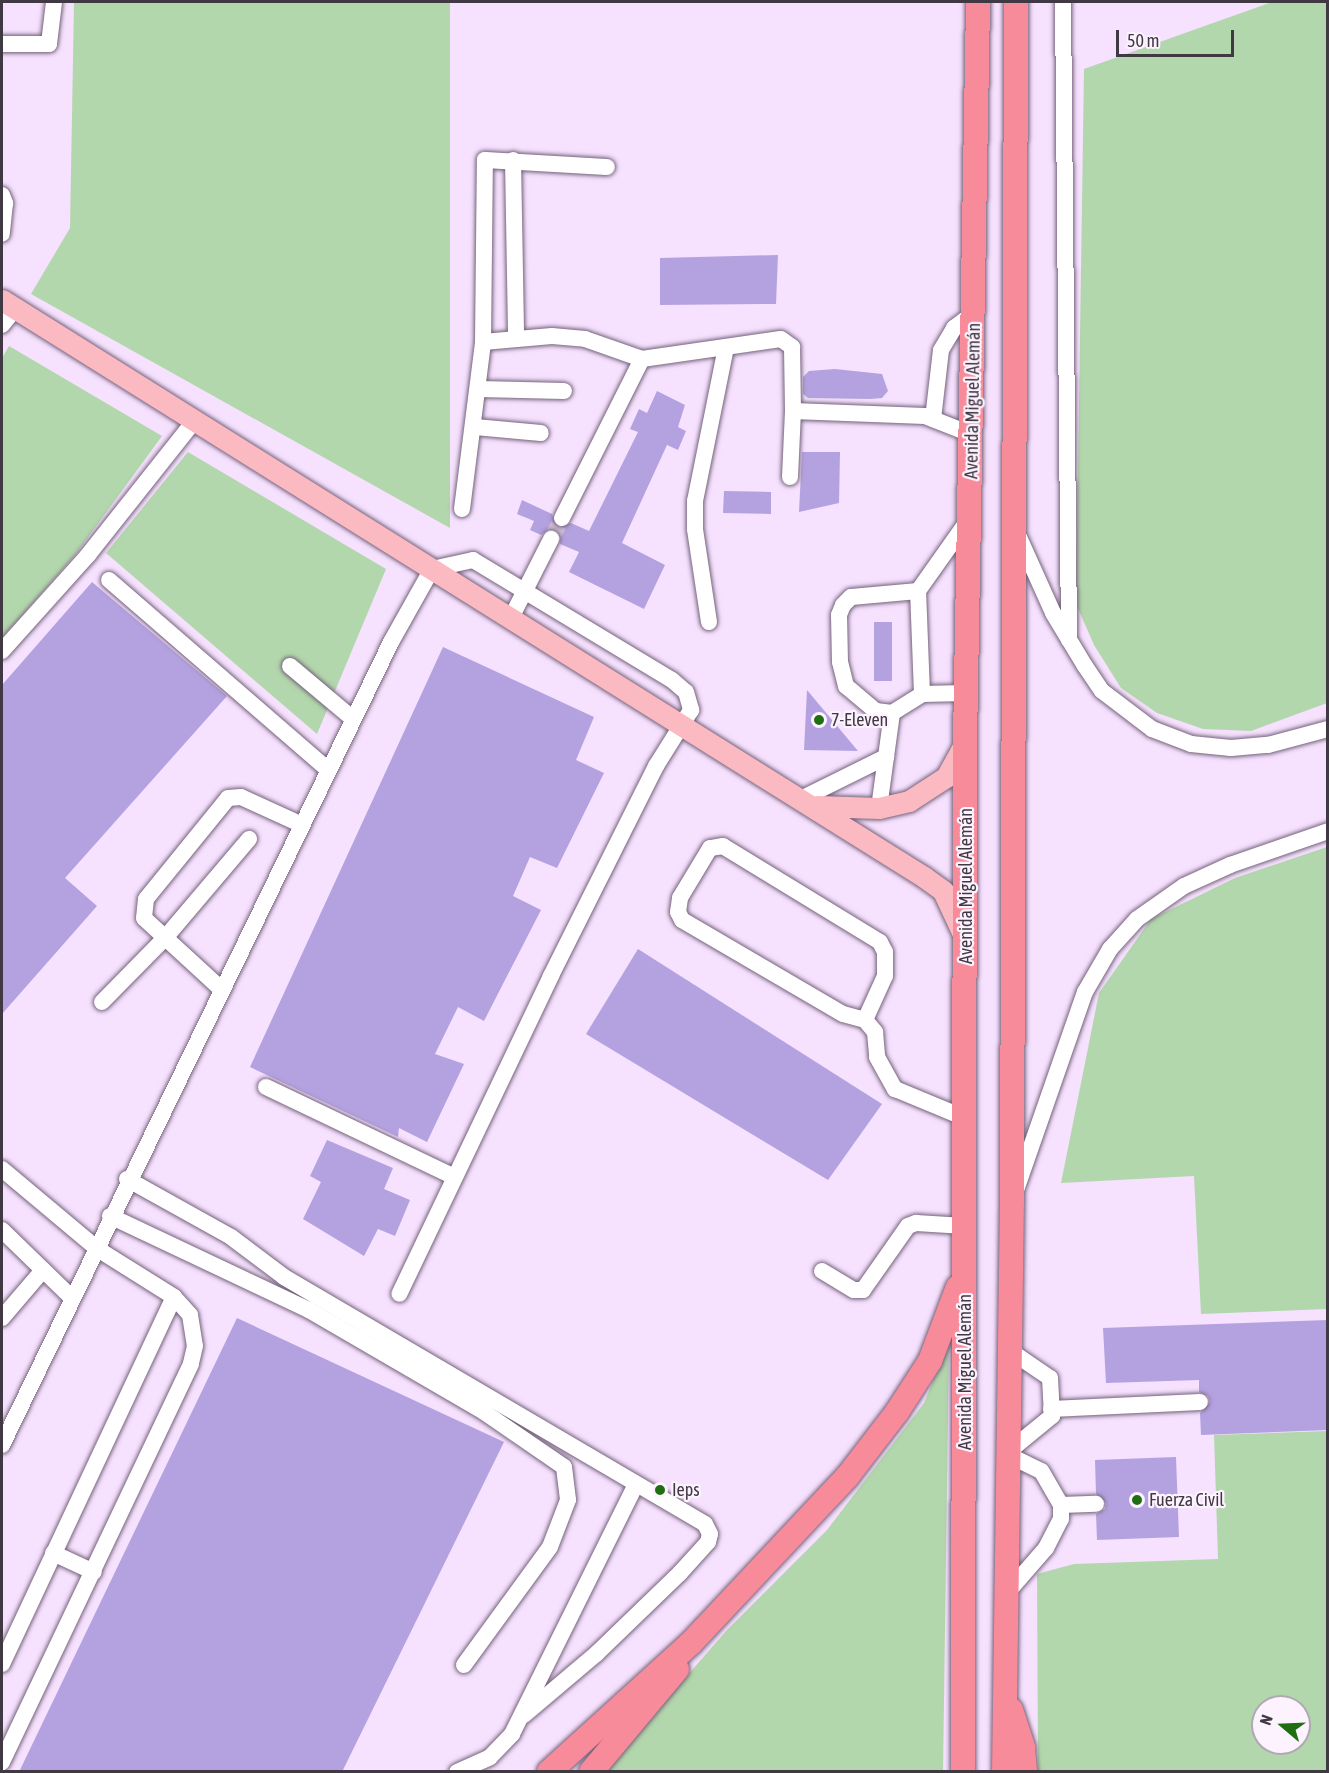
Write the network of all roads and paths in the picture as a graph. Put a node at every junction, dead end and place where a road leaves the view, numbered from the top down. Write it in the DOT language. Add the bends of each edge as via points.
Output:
graph roads {
  1 [pos="54,2"];
  2 [pos="967,2"];
  3 [pos="978,2"];
  4 [pos="1063,2"];
  5 [pos="1018,6"];
  6 [pos="2,44"];
  7 [pos="979,122"];
  8 [pos="513,160"];
  9 [pos="608,167"];
  10 [pos="2,195"];
  11 [pos="2,234"];
  12 [pos="9,304"];
  13 [pos="975,312"];
  14 [pos="2,325"];
  15 [pos="516,339"];
  16 [pos="483,342"];
  17 [pos="726,347"];
  18 [pos="642,359"];
  19 [pos="479,389"];
  20 [pos="564,391"];
  21 [pos="793,411"];
  22 [pos="933,419"];
  23 [pos="195,420"];
  24 [pos="475,427"];
  25 [pos="541,433"];
  26 [pos="973,435"];
  27 [pos="790,477"];
  28 [pos="462,508"];
  29 [pos="971,516"];
  30 [pos="562,518"];
  31 [pos="1016,529"];
  32 [pos="551,539"];
  33 [pos="432,569"];
  34 [pos="109,580"];
  35 [pos="525,590"];
  36 [pos="918,591"];
  37 [pos="511,618"];
  38 [pos="709,622"];
  39 [pos="1069,640"];
  40 [pos="2,651"];
  41 [pos="290,666"];
  42 [pos="966,693"];
  43 [pos="922,694"];
  44 [pos="892,713"];
  45 [pos="352,718"];
  46 [pos="686,724"];
  47 [pos="1328,729"];
  48 [pos="965,741"];
  49 [pos="886,757"];
  50 [pos="327,769"];
  51 [pos="810,802"];
  52 [pos="879,808"];
  53 [pos="300,824"];
  54 [pos="1328,831"];
  55 [pos="249,839"];
  56 [pos="165,938"];
  57 [pos="966,949"];
  58 [pos="220,988"];
  59 [pos="102,1002"];
  60 [pos="865,1020"];
  61 [pos="266,1087"];
  62 [pos="965,1118"];
  63 [pos="2,1169"];
  64 [pos="455,1177"];
  65 [pos="127,1179"];
  66 [pos="1012,1202"];
  67 [pos="110,1216"];
  68 [pos="965,1226"];
  69 [pos="2,1230"];
  70 [pos="96,1248"];
  71 [pos="965,1258"];
  72 [pos="43,1270"];
  73 [pos="822,1271"];
  74 [pos="399,1294"];
  75 [pos="174,1297"];
  76 [pos="72,1298"];
  77 [pos="2,1317"];
  78 [pos="1009,1350"];
  79 [pos="1200,1402"];
  80 [pos="1051,1409"];
  81 [pos="2,1445"];
  82 [pos="1008,1454"];
  83 [pos="636,1484"];
  84 [pos="1096,1504"];
  85 [pos="1061,1505"];
  86 [pos="53,1553"];
  87 [pos="94,1572"];
  88 [pos="1006,1594"];
  89 [pos="691,1643"];
  90 [pos="2,1664"];
  91 [pos="464,1665"];
  92 [pos="1004,1696"];
  93 [pos="524,1715"];
  94 [pos="2,1762"];
  95 [pos="457,1772"];
  96 [pos="549,1772"];
  97 [pos="591,1772"];
  98 [pos="963,1772"];
  99 [pos="1005,1772"];
  100 [pos="1025,1772"];
  1 -- 6 [label="street" via="49,44"];
  2 -- 7 [label="street"];
  3 -- 7 [label="highway, Avenida Miguel Alemán"];
  4 -- 39 [label="street"];
  5 -- 31 [label="highway"];
  7 -- 13 [label="highway, Avenida Miguel Alemán"];
  8 -- 9 [label="street"];
  8 -- 15 [label="street"];
  8 -- 16 [label="street" via="485,160"];
  10 -- 11 [label="street"];
  12 -- 14 [label="street"];
  12 -- 23 [label="main road"];
  13 -- 22 [label="street" via="954,328 941,350"];
  13 -- 26 [label="highway, Avenida Miguel Alemán"];
  15 -- 16 [label="street"];
  15 -- 18 [label="street" via="585,339"];
  16 -- 19 [label="street"];
  17 -- 18 [label="street"];
  17 -- 21 [label="street" via="781,339 788,342 792,347"];
  17 -- 38 [label="street" via="695,501 695,529"];
  18 -- 30 [label="street"];
  19 -- 20 [label="street"];
  19 -- 24 [label="street"];
  21 -- 22 [label="street"];
  21 -- 27 [label="street"];
  22 -- 26 [label="street"];
  23 -- 33 [label="main road"];
  23 -- 40 [label="street" via="87,555"];
  24 -- 25 [label="street"];
  24 -- 28 [label="street"];
  26 -- 29 [label="highway, Avenida Miguel Alemán"];
  29 -- 36 [label="street"];
  29 -- 42 [label="highway, Avenida Miguel Alemán"];
  31 -- 39 [label="street" via="1039,586"];
  31 -- 66 [label="highway"];
  32 -- 35 [label="street"];
  33 -- 35 [label="street" via="473,560"];
  33 -- 37 [label="main road"];
  33 -- 45 [label="street"];
  34 -- 50 [label="street"];
  35 -- 37 [label="street"];
  35 -- 46 [label="street" via="686,692 692,701"];
  36 -- 43 [label="street"];
  36 -- 44 [label="street" via="851,597 840,610 840,662 846,686 876,711"];
  37 -- 46 [label="main road"];
  39 -- 47 [label="street" via="1102,691 1124,710 1152,729 1191,744 1231,748 1268,745"];
  41 -- 45 [label="street"];
  42 -- 43 [label="street"];
  42 -- 48 [label="highway, Avenida Miguel Alemán"];
  43 -- 44 [label="street"];
  44 -- 49 [label="street"];
  45 -- 50 [label="street"];
  46 -- 51 [label="main road"];
  46 -- 64 [label="street" via="656,766"];
  48 -- 52 [label="main road" via="954,767 936,786 909,801"];
  48 -- 57 [label="highway, Avenida Miguel Alemán"];
  49 -- 51 [label="street"];
  49 -- 52 [label="street"];
  50 -- 53 [label="street"];
  51 -- 52 [label="main road"];
  51 -- 57 [label="main road" via="935,884 957,914"];
  53 -- 56 [label="street" via="241,797 228,798 146,899 144,918"];
  53 -- 58 [label="street"];
  54 -- 66 [label="street" via="1230,865 1184,886 1137,918 1110,949 1085,992"];
  55 -- 56 [label="street"];
  56 -- 58 [label="street"];
  56 -- 59 [label="street"];
  57 -- 62 [label="highway, Avenida Miguel Alemán"];
  58 -- 65 [label="street"];
  60 -- 60 [label="street" via="885,976 885,952 880,942 723,846 710,848 680,898 678,912 682,920 843,1014"];
  60 -- 62 [label="street" via="875,1032 878,1057 895,1089"];
  61 -- 64 [label="street"];
  62 -- 68 [label="highway, Avenida Miguel Alemán"];
  63 -- 70 [label="street"];
  64 -- 74 [label="street"];
  65 -- 67 [label="street"];
  65 -- 83 [label="street" via="231,1237 284,1277"];
  66 -- 78 [label="highway"];
  67 -- 70 [label="street"];
  67 -- 91 [label="street" via="309,1310 484,1412 564,1467 568,1500 550,1546"];
  68 -- 71 [label="highway, Avenida Miguel Alemán"];
  68 -- 73 [label="street" via="908,1226 863,1290 854,1290"];
  69 -- 72 [label="street"];
  70 -- 75 [label="street"];
  70 -- 76 [label="street"];
  71 -- 89 [label="highway" via="941,1336 897,1412 813,1515"];
  71 -- 98 [label="highway, Avenida Miguel Alemán"];
  72 -- 76 [label="street"];
  72 -- 77 [label="street"];
  75 -- 86 [label="street"];
  75 -- 87 [label="street" via="190,1315 194,1329 190,1364"];
  76 -- 81 [label="street"];
  78 -- 80 [label="street" via="1050,1378"];
  78 -- 82 [label="highway"];
  79 -- 80 [label="street"];
  80 -- 82 [label="street" via="1052,1416"];
  82 -- 85 [label="street" via="1041,1471"];
  82 -- 88 [label="highway"];
  83 -- 93 [label="street"];
  83 -- 93 [label="street" via="705,1524 710,1534 708,1542 596,1654"];
  84 -- 85 [label="street"];
  85 -- 88 [label="street" via="1060,1520 1046,1548"];
  86 -- 87 [label="street"];
  86 -- 90 [label="street"];
  87 -- 94 [label="street"];
  88 -- 92 [label="highway"];
  89 -- 96 [label="highway"];
  89 -- 97 [label="highway" via="665,1688"];
  92 -- 99 [label="highway"];
  92 -- 100 [label="highway" via="1019,1728"];
  93 -- 95 [label="street" via="500,1749"];
}
